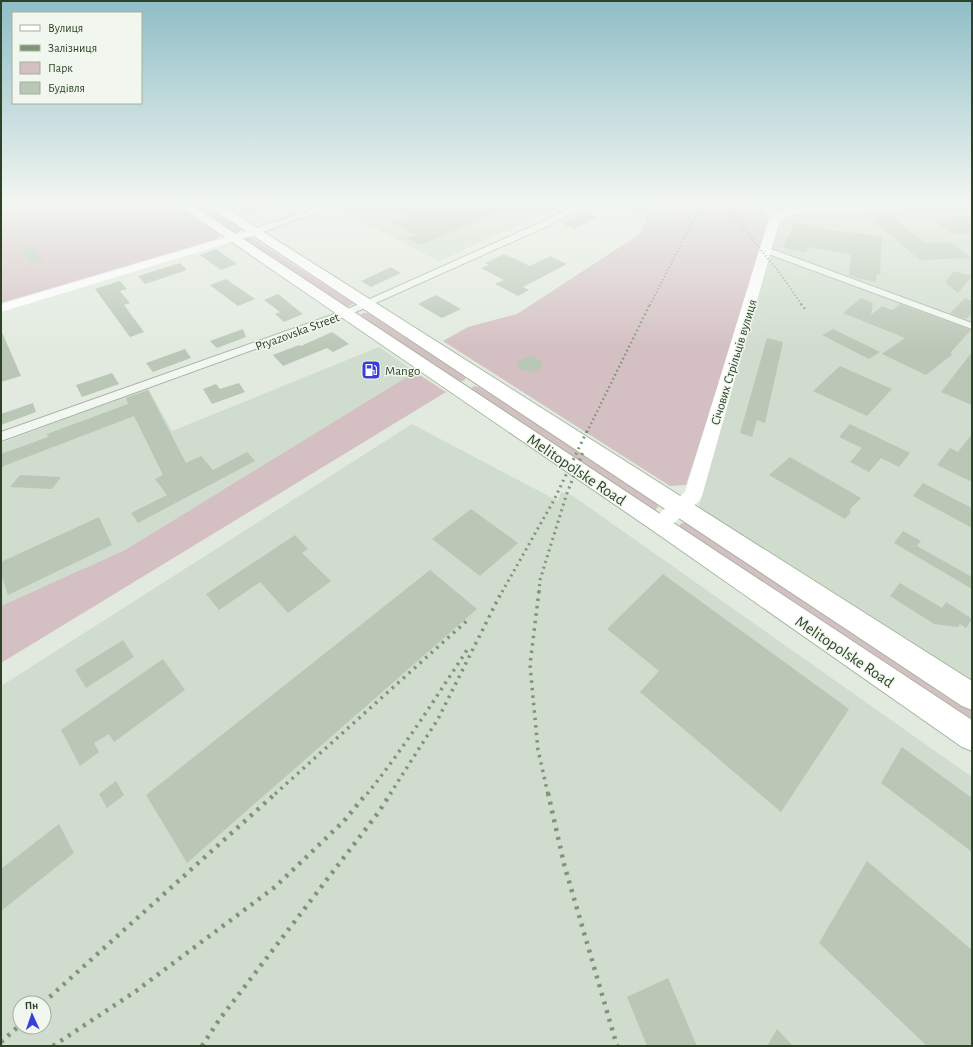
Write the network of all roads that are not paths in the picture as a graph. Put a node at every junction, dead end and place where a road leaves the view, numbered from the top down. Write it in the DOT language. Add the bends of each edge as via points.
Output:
graph roads {
  1 [pos="187,252"];
  2 [pos="254,252"];
  3 [pos="285,252"];
  4 [pos="482,252"];
  5 [pos="765,252"];
  6 [pos="771,252"];
  7 [pos="366,304"];
  8 [pos="1,308"];
  9 [pos="346,313"];
  10 [pos="972,326"];
  11 [pos="1,437"];
  12 [pos="679,507"];
  13 [pos="660,524"];
  14 [pos="972,697"];
  15 [pos="972,737"];
  1 -- 8 [label="street"];
  2 -- 9 [label="main road, Melitopolske Road"];
  3 -- 7 [label="main road, Melitopolske Road"];
  4 -- 7 [label="street, Pryazovska Street"];
  5 -- 12 [label="street, Січових Стрільців вулиця" via="693,496"];
  6 -- 10 [label="street"];
  7 -- 9 [label="street, Pryazovska Street"];
  7 -- 12 [label="main road, Melitopolske Road"];
  9 -- 11 [label="street, Pryazovska Street"];
  9 -- 13 [label="main road, Melitopolske Road"];
  12 -- 13 [label="street, Січових Стрільців вулиця"];
  12 -- 14 [label="main road, Melitopolske Road"];
  13 -- 15 [label="main road, Melitopolske Road"];
}
